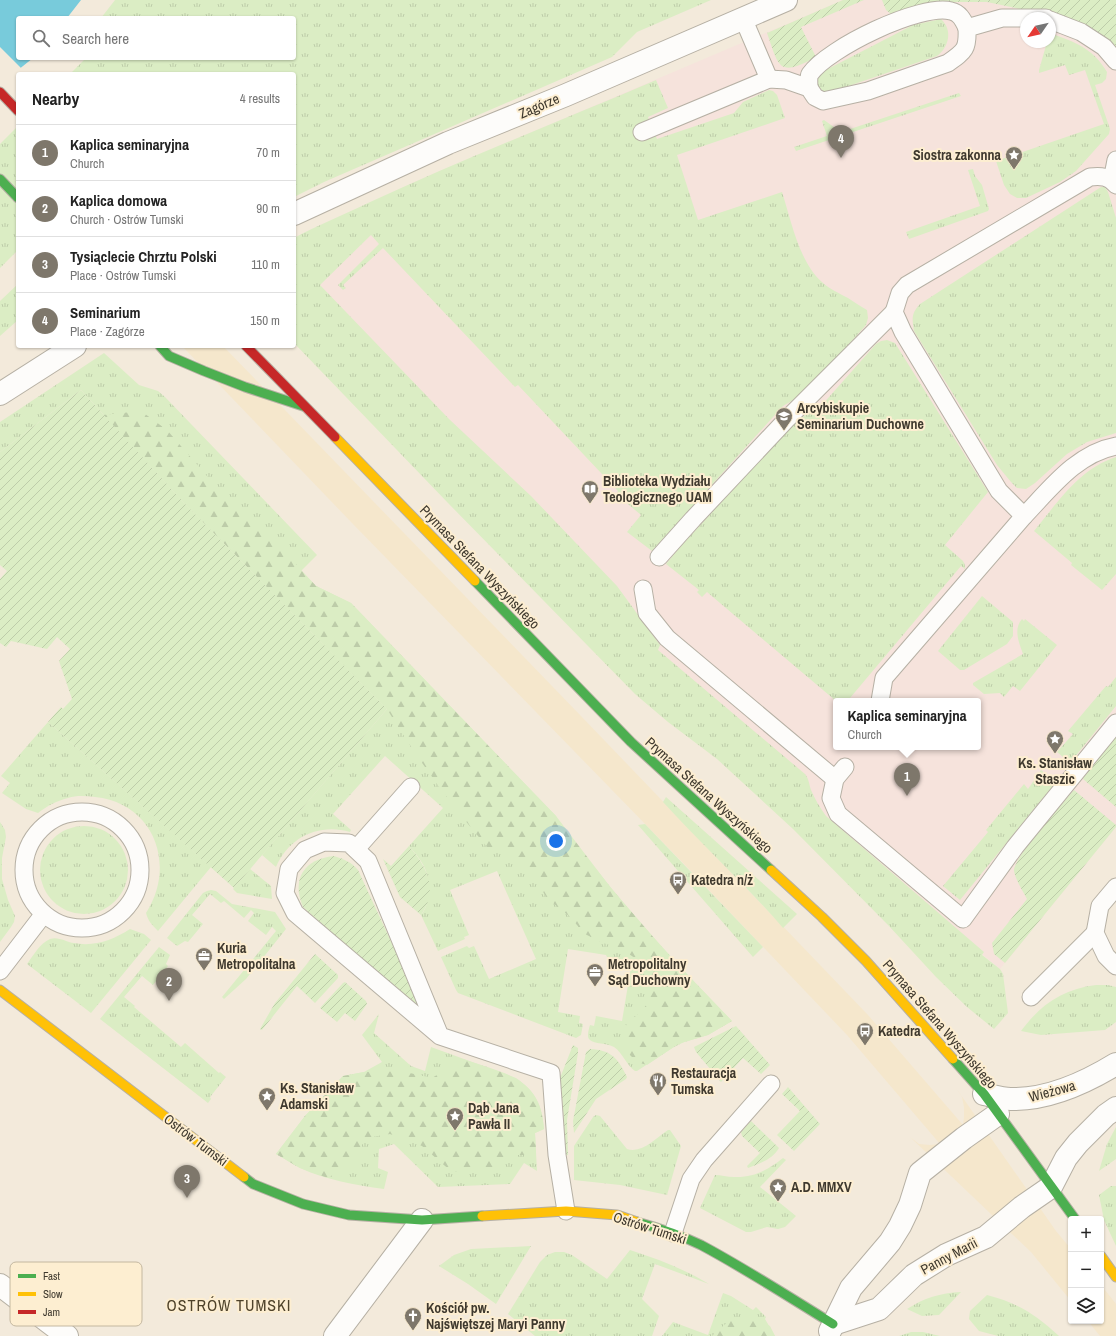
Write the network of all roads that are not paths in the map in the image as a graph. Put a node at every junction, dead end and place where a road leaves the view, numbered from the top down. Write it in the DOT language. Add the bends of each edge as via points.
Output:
graph roads {
  1 [pos="786,0"];
  2 [pos="743,18"];
  3 [pos="1020,18"];
  4 [pos="1056,22"];
  5 [pos="968,28"];
  6 [pos="1116,61"];
  7 [pos="770,79"];
  8 [pos="809,88"];
  9 [pos="0,92"];
  10 [pos="16,109"];
  11 [pos="642,132"];
  12 [pos="1116,160"];
  13 [pos="0,179"];
  14 [pos="1114,183"];
  15 [pos="16,196"];
  16 [pos="296,213"];
  17 [pos="894,312"];
  18 [pos="72,348"];
  19 [pos="162,348"];
  20 [pos="248,348"];
  21 [pos="0,394"];
  22 [pos="306,407"];
  23 [pos="1116,446"];
  24 [pos="1024,516"];
  25 [pos="659,557"];
  26 [pos="643,589"];
  27 [pos="881,698"];
  28 [pos="1116,723"];
  29 [pos="411,787"];
  30 [pos="356,849"];
  31 [pos="1116,887"];
  32 [pos="43,915"];
  33 [pos="1095,933"];
  34 [pos="1116,966"];
  35 [pos="0,971"];
  36 [pos="0,990"];
  37 [pos="1031,997"];
  38 [pos="440,1036"];
  39 [pos="1116,1064"];
  40 [pos="771,1084"];
  41 [pos="984,1094"];
  42 [pos="1116,1108"];
  43 [pos="998,1114"];
  44 [pos="1051,1187"];
  45 [pos="566,1211"];
  46 [pos="1073,1216"];
  47 [pos="422,1220"];
  48 [pos="673,1233"];
  49 [pos="1104,1260"];
  50 [pos="1116,1277"];
  51 [pos="0,1285"];
  52 [pos="10,1293"];
  53 [pos="54,1326"];
  54 [pos="830,1330"];
  55 [pos="67,1336"];
  56 [pos="335,1336"];
  1 -- 2 [label="street, Zagórze"];
  2 -- 7 [label="lane"];
  2 -- 16 [label="street, Zagórze" via="448,143"];
  3 -- 5 [label="lane" via="1002,18"];
  4 -- 6 [label="lane" via="1081,32 1104,47"];
  5 -- 8 [label="lane" via="968,43 959,55 948,63 868,90 823,101 815,97"];
  5 -- 8 [label="lane" via="961,17 952,11 940,10 908,16 836,50 809,75"];
  7 -- 8 [label="lane" via="786,80"];
  7 -- 11 [label="lane"];
  9 -- 10 [label="street"];
  12 -- 14 [label="lane"];
  13 -- 15 [label="street"];
  14 -- 17 [label="lane" via="1104,176 1090,177 907,284 900,293"];
  17 -- 24 [label="lane" via="902,332 999,491"];
  17 -- 25 [label="lane" via="787,419"];
  18 -- 21 [label="street"];
  19 -- 22 [label="street, Prymasa Stefana Wyszyńskiego" via="169,356 204,371"];
  20 -- 22 [label="street, Prymasa Stefana Wyszyńskiego"];
  22 -- 41 [label="street, Prymasa Stefana Wyszyńskiego" via="631,742 861,955"];
  23 -- 24 [label="lane" via="1088,456 1064,475"];
  24 -- 27 [label="lane" via="884,678"];
  26 -- 28 [label="lane" via="646,613 667,638 840,773 831,798 838,814 963,919 1015,847"];
  29 -- 30 [label="lane"];
  30 -- 38 [label="lane" via="368,861"];
  30 -- 38 [label="lane" via="349,843 324,842 305,850 289,869 285,893 295,913"];
  31 -- 33 [label="lane" via="1100,906"];
  32 -- 32 [label="lane" via="62,925 83,929 105,925 123,913 136,896 141,875 138,853 129,834 112,819 92,812 70,812 50,820 34,836 25,855 24,876 30,897"];
  32 -- 35 [label="lane"];
  33 -- 34 [label="lane" via="1106,956"];
  33 -- 37 [label="lane"];
  36 -- 47 [label="street, Ostrów Tumski" via="253,1184 303,1204 349,1215"];
  38 -- 45 [label="lane" via="551,1074 557,1155"];
  39 -- 41 [label="street, Wieżowa" via="1097,1076 1061,1091 1010,1099"];
  40 -- 48 [label="lane" via="704,1160 691,1179"];
  41 -- 43 [label="street, Prymasa Stefana Wyszyńskiego"];
  42 -- 44 [label="street" via="1078,1143 1066,1158"];
  43 -- 44 [label="street, Prymasa Stefana Wyszyńskiego"];
  43 -- 54 [label="street" via="920,1173 900,1226 890,1242 851,1288"];
  44 -- 46 [label="street, Prymasa Stefana Wyszyńskiego"];
  44 -- 54 [label="street, Panny Marii" via="1016,1211 986,1237 946,1255 914,1275 879,1308"];
  45 -- 47 [label="street, Ostrów Tumski"];
  45 -- 48 [label="street, Ostrów Tumski" via="617,1214"];
  47 -- 56 [label="street"];
  48 -- 54 [label="street, Ostrów Tumski" via="731,1262"];
  49 -- 50 [label="street"];
  51 -- 52 [label="street"];
  53 -- 55 [label="street"];
}
